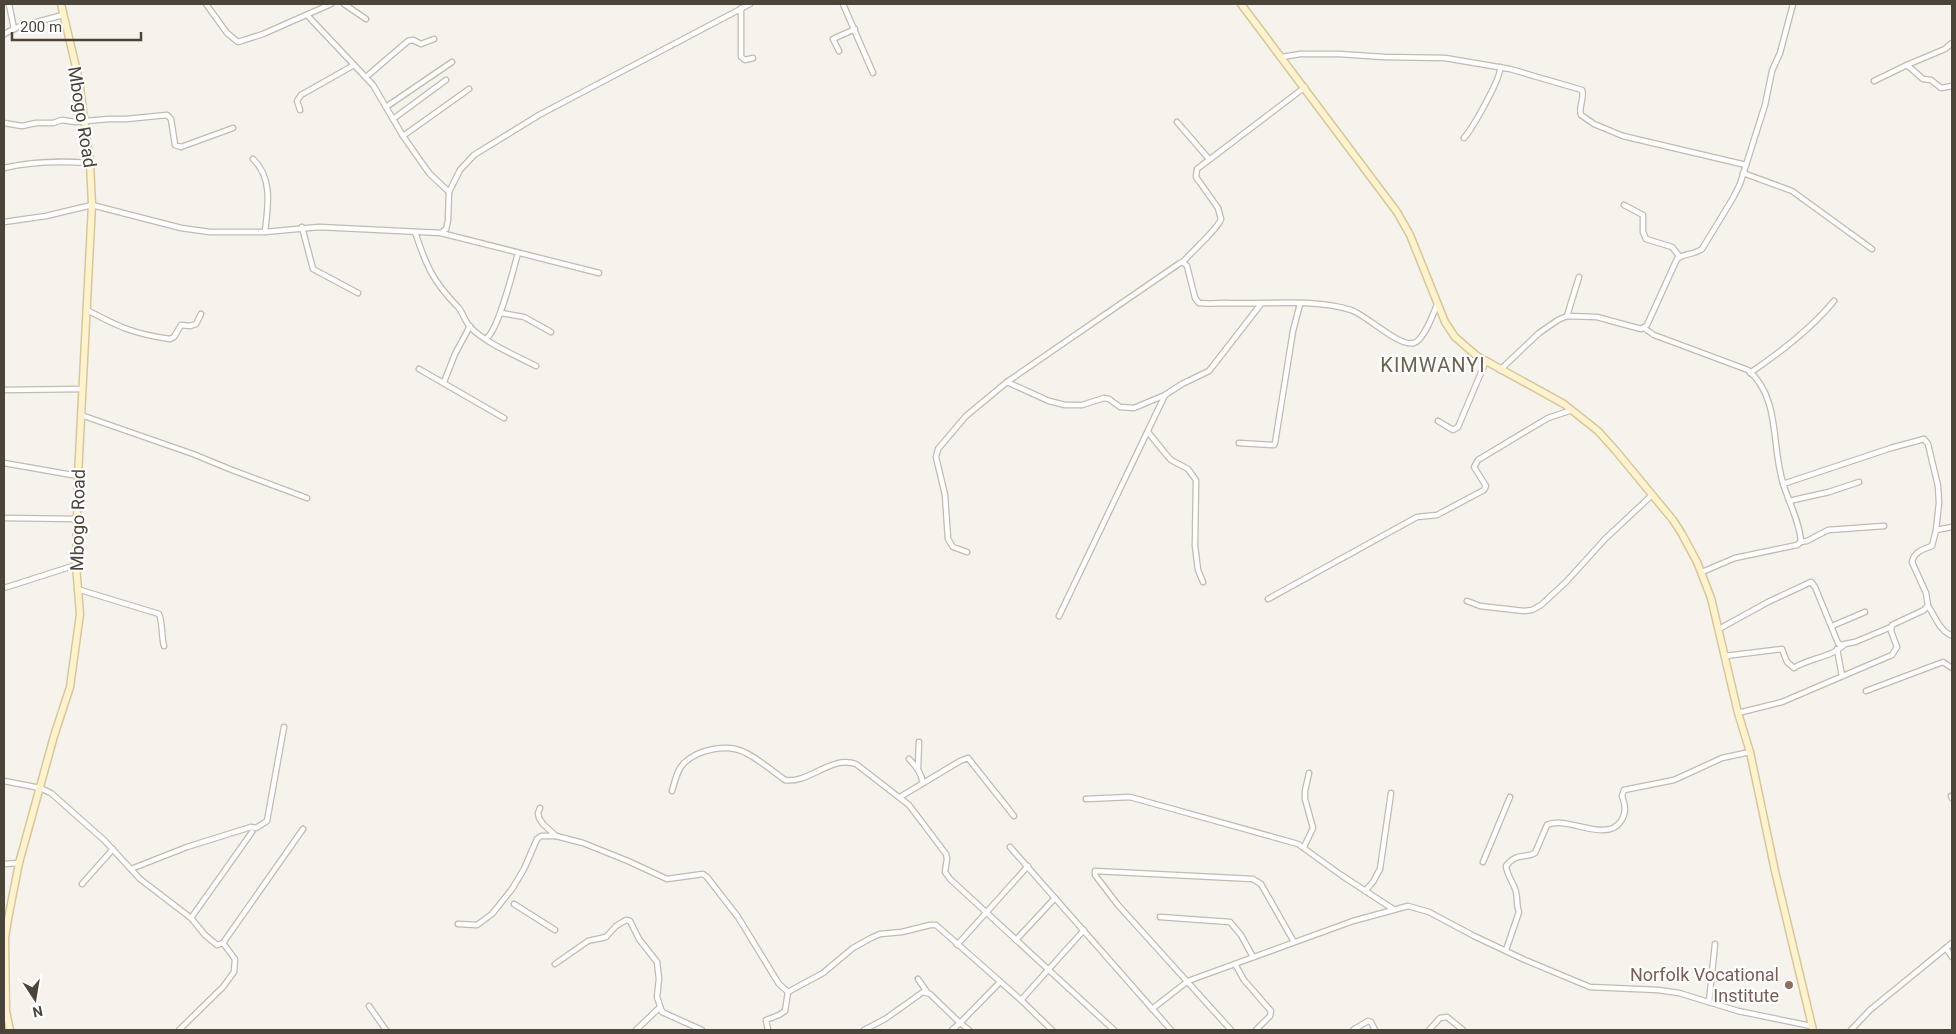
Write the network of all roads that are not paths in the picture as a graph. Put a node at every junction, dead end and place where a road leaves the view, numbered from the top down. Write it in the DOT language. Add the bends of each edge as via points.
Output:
graph roads {
  1 [pos="8,4"];
  2 [pos="61,4"];
  3 [pos="206,4"];
  4 [pos="331,4"];
  5 [pos="344,4"];
  6 [pos="750,4"];
  7 [pos="843,4"];
  8 [pos="1241,4"];
  9 [pos="1793,4"];
  10 [pos="741,8"];
  11 [pos="63,15"];
  12 [pos="307,15"];
  13 [pos="366,19"];
  14 [pos="14,29"];
  15 [pos="854,29"];
  16 [pos="4,34"];
  17 [pos="434,39"];
  18 [pos="1952,43"];
  19 [pos="838,51"];
  20 [pos="752,58"];
  21 [pos="1282,58"];
  22 [pos="452,62"];
  23 [pos="354,65"];
  24 [pos="1907,65"];
  25 [pos="1500,67"];
  26 [pos="872,73"];
  27 [pos="366,77"];
  28 [pos="446,80"];
  29 [pos="1874,81"];
  30 [pos="1952,86"];
  31 [pos="1305,88"];
  32 [pos="469,89"];
  33 [pos="386,107"];
  34 [pos="300,110"];
  35 [pos="393,119"];
  36 [pos="85,121"];
  37 [pos="1177,122"];
  38 [pos="4,123"];
  39 [pos="233,128"];
  40 [pos="403,136"];
  41 [pos="1464,138"];
  42 [pos="253,159"];
  43 [pos="1209,159"];
  44 [pos="90,163"];
  45 [pos="1746,165"];
  46 [pos="4,168"];
  47 [pos="1743,173"];
  48 [pos="449,192"];
  49 [pos="1624,205"];
  50 [pos="92,206"];
  51 [pos="4,222"];
  52 [pos="302,228"];
  53 [pos="266,232"];
  54 [pos="415,232"];
  55 [pos="441,233"];
  56 [pos="1872,249"];
  57 [pos="518,253"];
  58 [pos="1680,256"];
  59 [pos="1183,262"];
  60 [pos="599,273"];
  61 [pos="1579,277"];
  62 [pos="358,293"];
  63 [pos="1834,300"];
  64 [pos="1261,304"];
  65 [pos="1300,304"];
  66 [pos="1437,305"];
  67 [pos="87,310"];
  68 [pos="501,313"];
  69 [pos="201,314"];
  70 [pos="1567,316"];
  71 [pos="470,326"];
  72 [pos="1644,328"];
  73 [pos="551,332"];
  74 [pos="487,338"];
  75 [pos="1486,362"];
  76 [pos="536,366"];
  77 [pos="419,369"];
  78 [pos="1500,370"];
  79 [pos="1750,373"];
  80 [pos="444,382"];
  81 [pos="1007,382"];
  82 [pos="83,389"];
  83 [pos="4,390"];
  84 [pos="1165,396"];
  85 [pos="1572,410"];
  86 [pos="81,415"];
  87 [pos="504,418"];
  88 [pos="1438,421"];
  89 [pos="1148,432"];
  90 [pos="1239,443"];
  91 [pos="4,463"];
  92 [pos="78,476"];
  93 [pos="1859,482"];
  94 [pos="1783,484"];
  95 [pos="1652,495"];
  96 [pos="307,498"];
  97 [pos="1789,501"];
  98 [pos="4,518"];
  99 [pos="76,519"];
  100 [pos="1884,526"];
  101 [pos="1952,527"];
  102 [pos="1936,530"];
  103 [pos="1800,542"];
  104 [pos="967,552"];
  105 [pos="76,564"];
  106 [pos="1702,572"];
  107 [pos="1203,582"];
  108 [pos="4,588"];
  109 [pos="77,589"];
  110 [pos="1268,599"];
  111 [pos="1468,601"];
  112 [pos="1928,606"];
  113 [pos="1865,612"];
  114 [pos="1059,616"];
  115 [pos="1832,626"];
  116 [pos="1891,627"];
  117 [pos="1719,629"];
  118 [pos="1952,634"];
  119 [pos="1838,643"];
  120 [pos="1844,644"];
  121 [pos="164,646"];
  122 [pos="1837,652"];
  123 [pos="1725,656"];
  124 [pos="1952,668"];
  125 [pos="1842,676"];
  126 [pos="1866,691"];
  127 [pos="1738,713"];
  128 [pos="284,727"];
  129 [pos="918,742"];
  130 [pos="1750,752"];
  131 [pos="909,759"];
  132 [pos="918,768"];
  133 [pos="1309,773"];
  134 [pos="4,781"];
  135 [pos="924,783"];
  136 [pos="40,788"];
  137 [pos="672,791"];
  138 [pos="1391,793"];
  139 [pos="900,797"];
  140 [pos="1510,798"];
  141 [pos="1086,800"];
  142 [pos="540,808"];
  143 [pos="1014,816"];
  144 [pos="303,829"];
  145 [pos="252,832"];
  146 [pos="556,836"];
  147 [pos="1304,846"];
  148 [pos="1010,847"];
  149 [pos="113,849"];
  150 [pos="1483,862"];
  151 [pos="4,864"];
  152 [pos="19,864"];
  153 [pos="1028,866"];
  154 [pos="131,869"];
  155 [pos="82,884"];
  156 [pos="1365,891"];
  157 [pos="1055,898"];
  158 [pos="514,904"];
  159 [pos="1393,909"];
  160 [pos="986,911"];
  161 [pos="1160,917"];
  162 [pos="191,918"];
  163 [pos="458,924"];
  164 [pos="555,930"];
  165 [pos="1084,930"];
  166 [pos="1016,940"];
  167 [pos="1294,942"];
  168 [pos="223,943"];
  169 [pos="1952,943"];
  170 [pos="1715,944"];
  171 [pos="957,945"];
  172 [pos="1946,948"];
  173 [pos="1506,950"];
  174 [pos="1253,956"];
  175 [pos="1952,957"];
  176 [pos="555,964"];
  177 [pos="1234,964"];
  178 [pos="1048,968"];
  179 [pos="5,970"];
  180 [pos="918,979"];
  181 [pos="1188,981"];
  182 [pos="1000,982"];
  183 [pos="788,992"];
  184 [pos="927,992"];
  185 [pos="1021,1000"];
  186 [pos="5,1001"];
  187 [pos="1709,1002"];
  188 [pos="369,1006"];
  189 [pos="659,1008"];
  190 [pos="1152,1009"];
  191 [pos="960,1023"];
  192 [pos="1812,1028"];
  193 [pos="10,1030"];
  194 [pos="179,1030"];
  195 [pos="386,1030"];
  196 [pos="636,1030"];
  197 [pos="702,1030"];
  198 [pos="768,1030"];
  199 [pos="864,1030"];
  200 [pos="952,1030"];
  201 [pos="969,1030"];
  202 [pos="1052,1030"];
  203 [pos="1114,1030"];
  204 [pos="1171,1030"];
  205 [pos="1231,1030"];
  206 [pos="1256,1030"];
  207 [pos="1353,1030"];
  208 [pos="1375,1030"];
  209 [pos="1429,1030"];
  210 [pos="1463,1030"];
  211 [pos="1851,1030"];
  1 -- 14 [label="street"];
  2 -- 11 [label="street, Mbogo Road"];
  3 -- 12 [label="street" via="230,37 238,42"];
  4 -- 12 [label="street"];
  5 -- 13 [label="street"];
  6 -- 10 [label="street"];
  7 -- 15 [label="street"];
  8 -- 21 [label="street"];
  9 -- 45 [label="street"];
  10 -- 20 [label="street" via="741,57 745,60"];
  10 -- 48 [label="street" via="502,136 466,162"];
  11 -- 14 [label="street"];
  11 -- 36 [label="street, Mbogo Road"];
  12 -- 23 [label="street"];
  14 -- 16 [label="street"];
  15 -- 19 [label="street" via="833,39"];
  15 -- 26 [label="street"];
  17 -- 27 [label="street" via="421,44 408,41"];
  18 -- 24 [label="street"];
  21 -- 25 [label="street" via="1300,54 1445,58"];
  21 -- 31 [label="street"];
  22 -- 33 [label="street"];
  23 -- 27 [label="street"];
  23 -- 34 [label="street" via="301,95 297,101"];
  24 -- 29 [label="street"];
  24 -- 30 [label="street" via="1923,79 1931,80 1941,88"];
  25 -- 41 [label="street" via="1495,86"];
  25 -- 45 [label="street" via="1582,90 1581,115 1612,133"];
  27 -- 33 [label="street"];
  28 -- 35 [label="street"];
  31 -- 43 [label="street"];
  31 -- 66 [label="street" via="1397,212 1410,235"];
  32 -- 40 [label="street"];
  33 -- 35 [label="street"];
  35 -- 40 [label="street"];
  36 -- 38 [label="street" via="62,120 22,126"];
  36 -- 39 [label="street" via="167,115 171,119 175,145 181,148"];
  36 -- 44 [label="street, Mbogo Road"];
  37 -- 43 [label="street"];
  40 -- 48 [label="street" via="429,173"];
  42 -- 53 [label="street" via="260,166 268,192"];
  43 -- 59 [label="street" via="1197,169 1196,177 1218,208 1221,218 1217,227"];
  44 -- 46 [label="street" via="57,160"];
  44 -- 50 [label="street, Mbogo Road"];
  45 -- 47 [label="street"];
  47 -- 56 [label="street" via="1792,191"];
  47 -- 58 [label="street" via="1733,198 1704,246 1696,253"];
  48 -- 55 [label="street" via="448,221 446,230"];
  49 -- 58 [label="street" via="1643,216 1646,239 1672,247"];
  50 -- 51 [label="street"];
  50 -- 53 [label="street" via="197,231"];
  50 -- 67 [label="street, Mbogo Road"];
  52 -- 53 [label="street"];
  52 -- 54 [label="street"];
  52 -- 62 [label="street" via="314,269"];
  54 -- 55 [label="street"];
  54 -- 71 [label="street" via="435,281"];
  55 -- 57 [label="street"];
  57 -- 60 [label="street"];
  57 -- 68 [label="street"];
  58 -- 72 [label="street"];
  59 -- 64 [label="street" via="1199,302"];
  59 -- 81 [label="street"];
  61 -- 70 [label="street"];
  63 -- 79 [label="street" via="1786,348"];
  64 -- 65 [label="street"];
  64 -- 84 [label="street" via="1209,372"];
  65 -- 66 [label="street" via="1352,310 1395,338 1412,344 1421,339"];
  65 -- 90 [label="street" via="1275,443"];
  66 -- 75 [label="street" via="1455,338"];
  67 -- 69 [label="street" via="120,328 170,339 181,324 196,324"];
  67 -- 82 [label="street, Mbogo Road"];
  68 -- 73 [label="street" via="524,317"];
  68 -- 74 [label="street"];
  70 -- 72 [label="street" via="1597,316"];
  70 -- 78 [label="street" via="1543,330"];
  71 -- 74 [label="street"];
  71 -- 80 [label="street"];
  72 -- 79 [label="street" via="1654,335 1740,366"];
  74 -- 76 [label="street"];
  75 -- 78 [label="street"];
  75 -- 88 [label="street" via="1458,427 1453,430"];
  77 -- 80 [label="street"];
  78 -- 85 [label="street"];
  79 -- 94 [label="street" via="1758,380 1769,401"];
  80 -- 87 [label="street"];
  81 -- 84 [label="street" via="1049,401 1073,406 1104,398 1120,408 1130,409"];
  81 -- 104 [label="street" via="966,416 936,453 945,495 948,539 953,547"];
  82 -- 83 [label="street"];
  82 -- 86 [label="street, Mbogo Road"];
  84 -- 89 [label="street"];
  85 -- 95 [label="street" via="1598,431"];
  85 -- 110 [label="street" via="1548,418 1475,463 1474,467 1486,486 1484,490 1437,515 1417,517"];
  86 -- 92 [label="street, Mbogo Road"];
  86 -- 96 [label="street"];
  89 -- 107 [label="street" via="1168,456 1188,469 1196,480 1195,546"];
  89 -- 114 [label="street"];
  91 -- 92 [label="street"];
  92 -- 99 [label="street, Mbogo Road"];
  93 -- 97 [label="street"];
  94 -- 97 [label="street"];
  94 -- 102 [label="street" via="1924,439 1938,486"];
  95 -- 106 [label="street" via="1682,534"];
  95 -- 111 [label="street" via="1541,605 1524,611 1480,606"];
  97 -- 103 [label="street"];
  98 -- 99 [label="street"];
  99 -- 105 [label="street, Mbogo Road"];
  100 -- 103 [label="street" via="1828,530"];
  101 -- 102 [label="street"];
  102 -- 112 [label="street" via="1932,546 1916,554 1912,561 1926,592"];
  103 -- 106 [label="street" via="1797,546 1735,558"];
  105 -- 108 [label="street"];
  105 -- 109 [label="street, Mbogo Road"];
  106 -- 117 [label="street"];
  109 -- 121 [label="street" via="159,614"];
  109 -- 136 [label="street, Mbogo Road" via="80,614 70,687"];
  112 -- 116 [label="street"];
  112 -- 118 [label="street" via="1941,630"];
  113 -- 115 [label="street"];
  115 -- 117 [label="street" via="1811,582"];
  115 -- 119 [label="street"];
  116 -- 120 [label="street"];
  116 -- 125 [label="street" via="1896,647 1892,655"];
  117 -- 123 [label="street"];
  119 -- 120 [label="street"];
  119 -- 122 [label="street"];
  120 -- 122 [label="street"];
  122 -- 123 [label="street" via="1805,661 1794,668 1787,662 1782,649"];
  122 -- 125 [label="street"];
  123 -- 127 [label="street"];
  124 -- 126 [label="street" via="1943,662"];
  125 -- 127 [label="street" via="1782,702"];
  127 -- 130 [label="street"];
  128 -- 154 [label="street" via="267,821 256,828 187,847"];
  129 -- 132 [label="street"];
  130 -- 173 [label="street" via="1722,758 1674,780 1624,790 1624,814 1618,825 1611,829 1559,823 1547,825 1536,853 1521,855 1506,866 1516,891 1519,912"];
  130 -- 192 [label="street"];
  131 -- 132 [label="street"];
  132 -- 135 [label="street"];
  133 -- 147 [label="street" via="1304,790 1313,828"];
  134 -- 136 [label="street"];
  135 -- 139 [label="street"];
  135 -- 143 [label="street" via="968,758"];
  136 -- 149 [label="street" via="51,793"];
  136 -- 152 [label="street, Mbogo Road"];
  137 -- 139 [label="street" via="676,774 684,763 696,755 719,748 745,752 785,780 804,777 830,765 853,762"];
  138 -- 156 [label="street" via="1380,869"];
  139 -- 160 [label="street" via="916,812 943,850 947,859 945,872"];
  140 -- 150 [label="street"];
  141 -- 147 [label="street" via="1130,797"];
  142 -- 146 [label="street" via="539,818"];
  144 -- 168 [label="street"];
  145 -- 162 [label="street"];
  146 -- 163 [label="street" via="537,838 524,869 492,914 477,925"];
  146 -- 183 [label="street" via="583,843 667,879 703,874 738,917 779,984"];
  147 -- 156 [label="street" via="1340,876"];
  148 -- 153 [label="street"];
  149 -- 154 [label="street"];
  149 -- 155 [label="street"];
  151 -- 152 [label="street"];
  152 -- 179 [label="street, Mbogo Road" via="5,938"];
  153 -- 157 [label="street"];
  153 -- 160 [label="street"];
  154 -- 162 [label="street"];
  156 -- 159 [label="street"];
  157 -- 165 [label="street"];
  157 -- 166 [label="street"];
  158 -- 164 [label="street"];
  159 -- 167 [label="street"];
  159 -- 173 [label="street" via="1420,908"];
  160 -- 166 [label="street"];
  160 -- 171 [label="street"];
  161 -- 174 [label="street" via="1230,922"];
  162 -- 168 [label="street" via="214,944"];
  165 -- 178 [label="street"];
  165 -- 190 [label="street"];
  166 -- 178 [label="street"];
  167 -- 174 [label="street"];
  167 -- 181 [label="street" via="1261,884 1253,879 1095,871 1118,905"];
  168 -- 194 [label="street" via="235,959 234,972"];
  169 -- 172 [label="street"];
  170 -- 187 [label="street"];
  171 -- 182 [label="street"];
  171 -- 183 [label="street" via="936,925 880,934 853,948 823,973"];
  172 -- 175 [label="street"];
  172 -- 211 [label="street" via="1870,1010"];
  173 -- 187 [label="street" via="1590,987 1658,990"];
  174 -- 177 [label="street"];
  176 -- 189 [label="street" via="588,941 606,937 621,922 630,921 638,939 657,962"];
  177 -- 181 [label="street"];
  177 -- 206 [label="street" via="1271,1011"];
  178 -- 185 [label="street"];
  178 -- 203 [label="street"];
  179 -- 186 [label="street, Mbogo Road"];
  180 -- 184 [label="street"];
  181 -- 190 [label="street"];
  181 -- 205 [label="street"];
  182 -- 185 [label="street"];
  182 -- 191 [label="street"];
  183 -- 198 [label="street" via="785,1011 766,1020"];
  184 -- 191 [label="street"];
  184 -- 199 [label="street"];
  185 -- 202 [label="street"];
  186 -- 193 [label="street, Mbogo Road"];
  187 -- 192 [label="street"];
  188 -- 195 [label="street"];
  189 -- 196 [label="street"];
  189 -- 197 [label="street"];
  190 -- 204 [label="street"];
  191 -- 200 [label="street"];
  191 -- 201 [label="street"];
  207 -- 208 [label="street" via="1368,1021"];
  209 -- 210 [label="street" via="1440,1018 1447,1017"];
}
